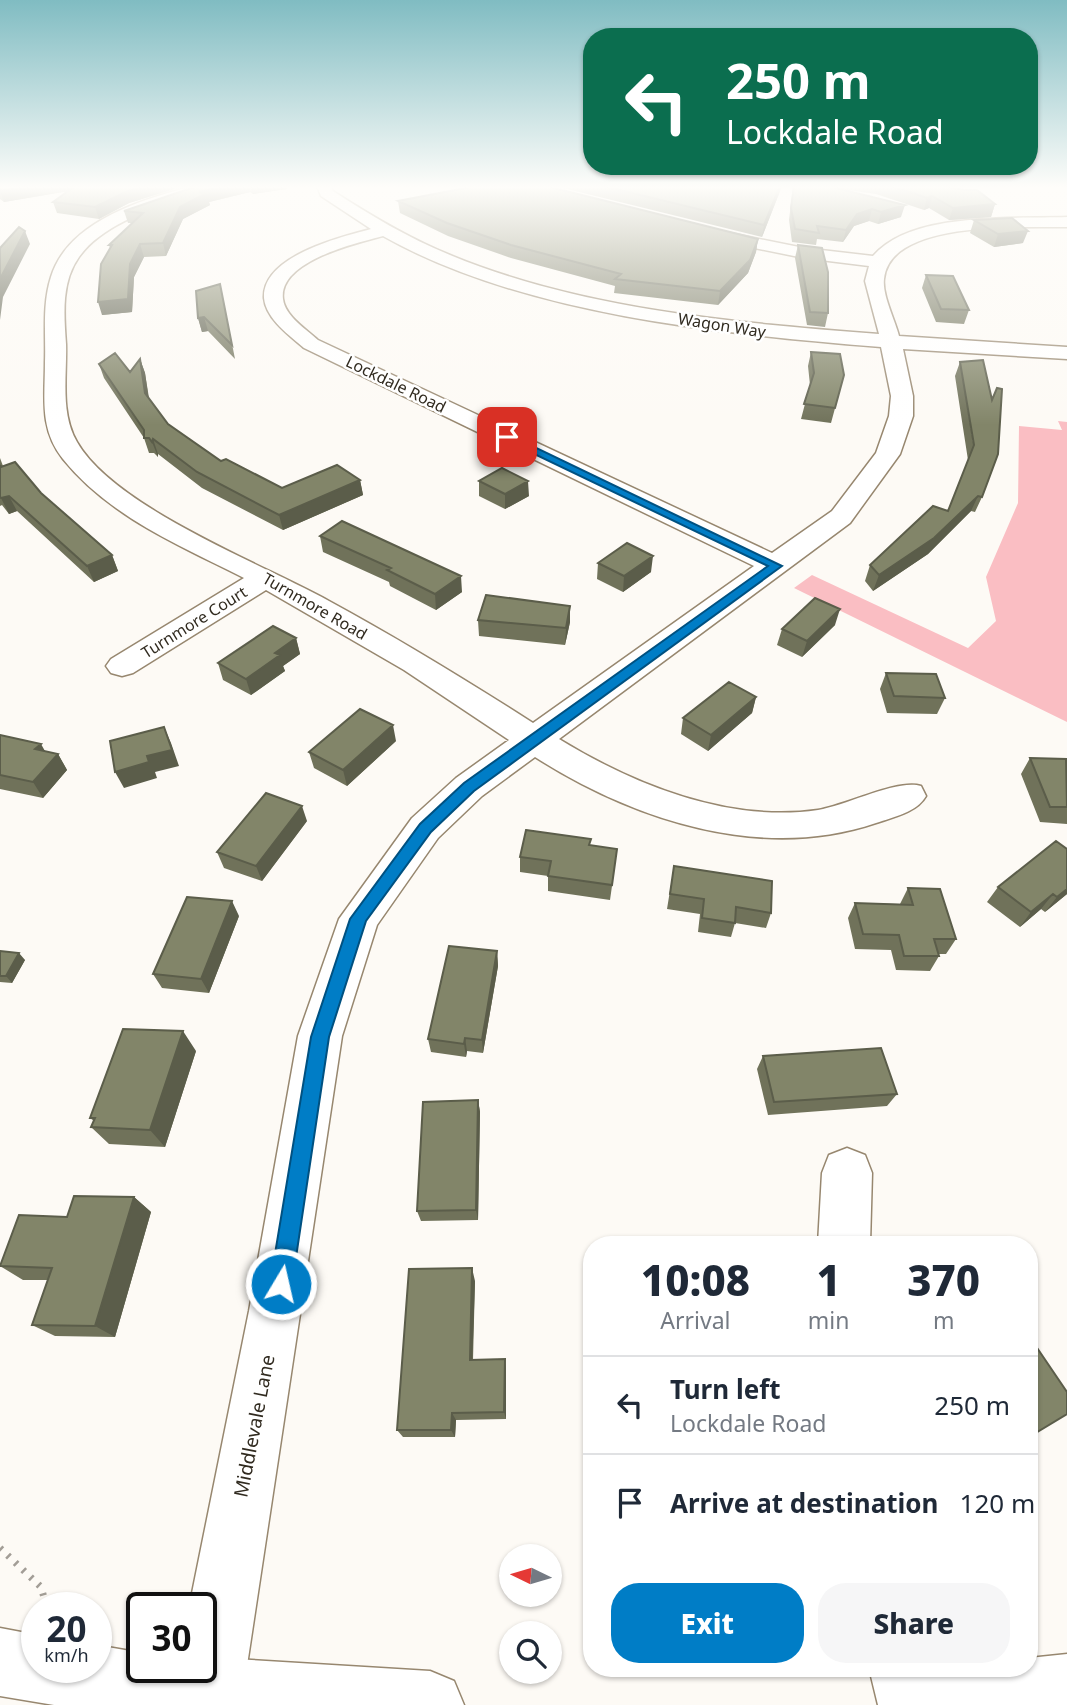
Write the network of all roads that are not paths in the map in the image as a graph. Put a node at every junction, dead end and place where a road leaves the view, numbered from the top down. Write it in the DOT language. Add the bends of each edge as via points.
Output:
graph roads {
  1 [pos="65,266"];
  2 [pos="291,266"];
  3 [pos="465,266"];
  4 [pos="878,266"];
  5 [pos="891,343"];
  6 [pos="1067,353"];
  7 [pos="776,566"];
  8 [pos="265,578"];
  9 [pos="122,666"];
  10 [pos="534,738"];
  11 [pos="908,796"];
  12 [pos="847,1173"];
  13 [pos="844,1236"];
  14 [pos="0,1662"];
  15 [pos="905,1677"];
  16 [pos="1067,1688"];
  17 [pos="208,1699"];
  18 [pos="430,1705"];
  19 [pos="913,1705"];
  1 -- 8 [label="street, Turnmore Road" via="57,298 53,419 68,448 85,470 129,506"];
  2 -- 7 [label="street, Lockdale Road" via="275,286 274,301 286,326 311,344"];
  3 -- 5 [label="street, Wagon Way" via="574,298 707,324"];
  4 -- 5 [label="street, Middlevale Lane" via="874,281"];
  5 -- 6 [label="street, Wagon Way"];
  5 -- 7 [label="street, Middlevale Lane" via="902,397 901,416 888,454 841,517"];
  7 -- 10 [label="street, Middlevale Lane"];
  8 -- 9 [label="street, Turnmore Court"];
  8 -- 10 [label="street, Turnmore Road"];
  10 -- 11 [label="street, Turnmore Road" via="600,778 726,820 803,827 861,817"];
  10 -- 17 [label="street, Middlevale Lane" via="469,787 425,828 359,919 320,1037"];
  12 -- 13 [label="street"];
  14 -- 17 [label="street"];
  15 -- 19 [label="street"];
  16 -- 19 [label="street"];
  17 -- 18 [label="street"];
}
